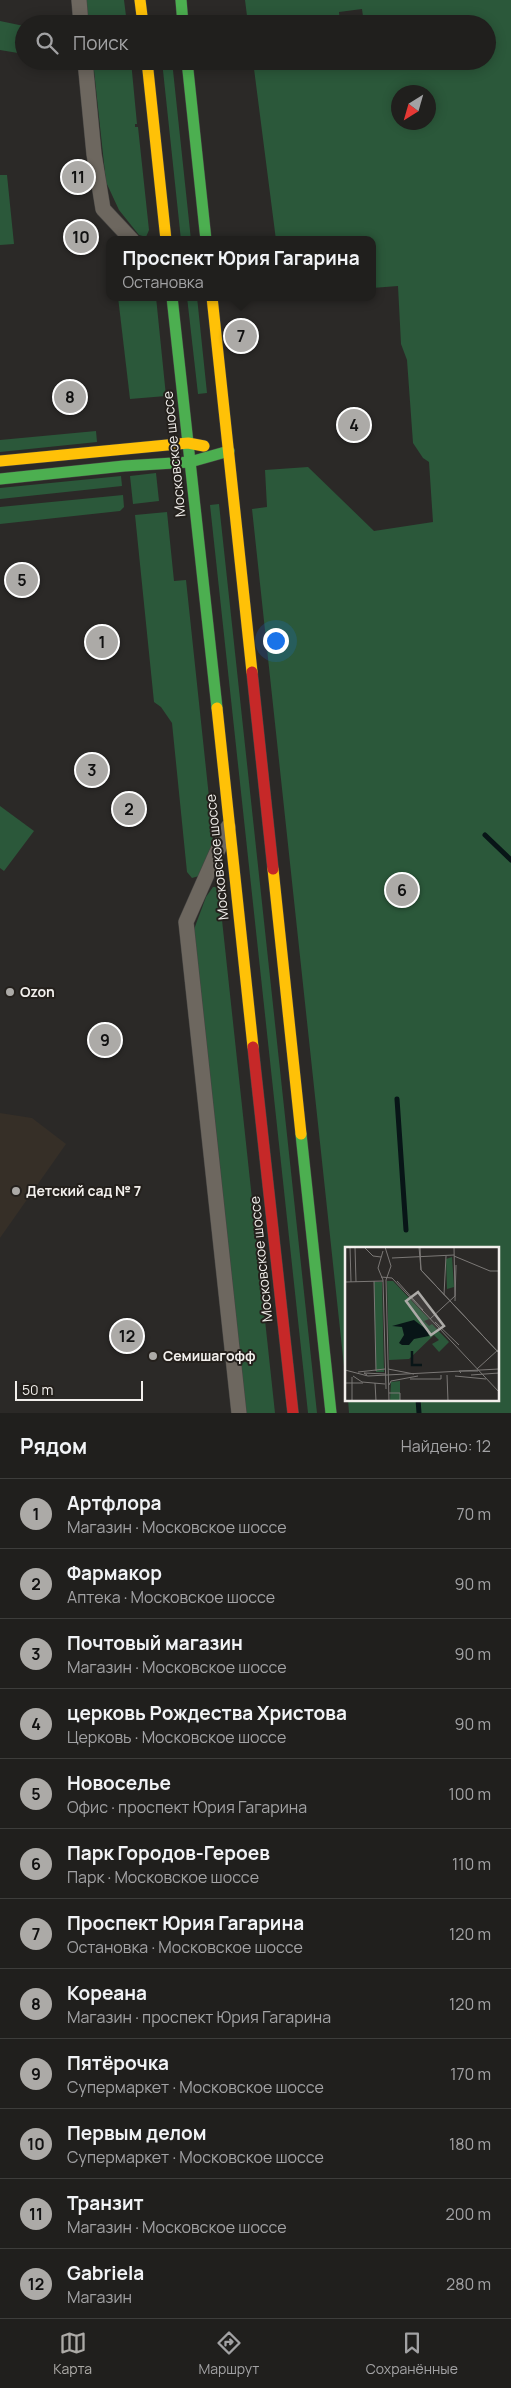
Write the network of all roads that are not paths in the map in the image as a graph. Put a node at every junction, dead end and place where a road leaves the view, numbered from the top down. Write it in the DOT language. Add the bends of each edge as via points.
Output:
graph roads {
  1 [pos="79,0"];
  2 [pos="140,0"];
  3 [pos="181,0"];
  4 [pos="80,15"];
  5 [pos="142,15"];
  6 [pos="182,15"];
  7 [pos="86,70"];
  8 [pos="148,70"];
  9 [pos="188,70"];
  10 [pos="128,236"];
  11 [pos="166,236"];
  12 [pos="206,236"];
  13 [pos="172,301"];
  14 [pos="212,301"];
  15 [pos="188,443"];
  16 [pos="229,451"];
  17 [pos="0,461"];
  18 [pos="190,462"];
  19 [pos="0,479"];
  20 [pos="229,826"];
  21 [pos="239,1413"];
  22 [pos="292,1413"];
  23 [pos="331,1413"];
  1 -- 4 [label="street"];
  2 -- 5 [label="main road"];
  3 -- 6 [label="main road"];
  7 -- 10 [label="street" via="103,209"];
  8 -- 11 [label="main road"];
  9 -- 12 [label="main road"];
  13 -- 15 [label="main road, Московское шоссе"];
  14 -- 16 [label="main road"];
  15 -- 16 [label="main road"];
  15 -- 17 [label="main road"];
  15 -- 18 [label="main road, Московское шоссе"];
  16 -- 18 [label="main road"];
  16 -- 23 [label="main road"];
  18 -- 19 [label="main road"];
  18 -- 20 [label="main road, Московское шоссе"];
  20 -- 21 [label="street" via="186,922"];
  20 -- 22 [label="main road, Московское шоссе"];
}
